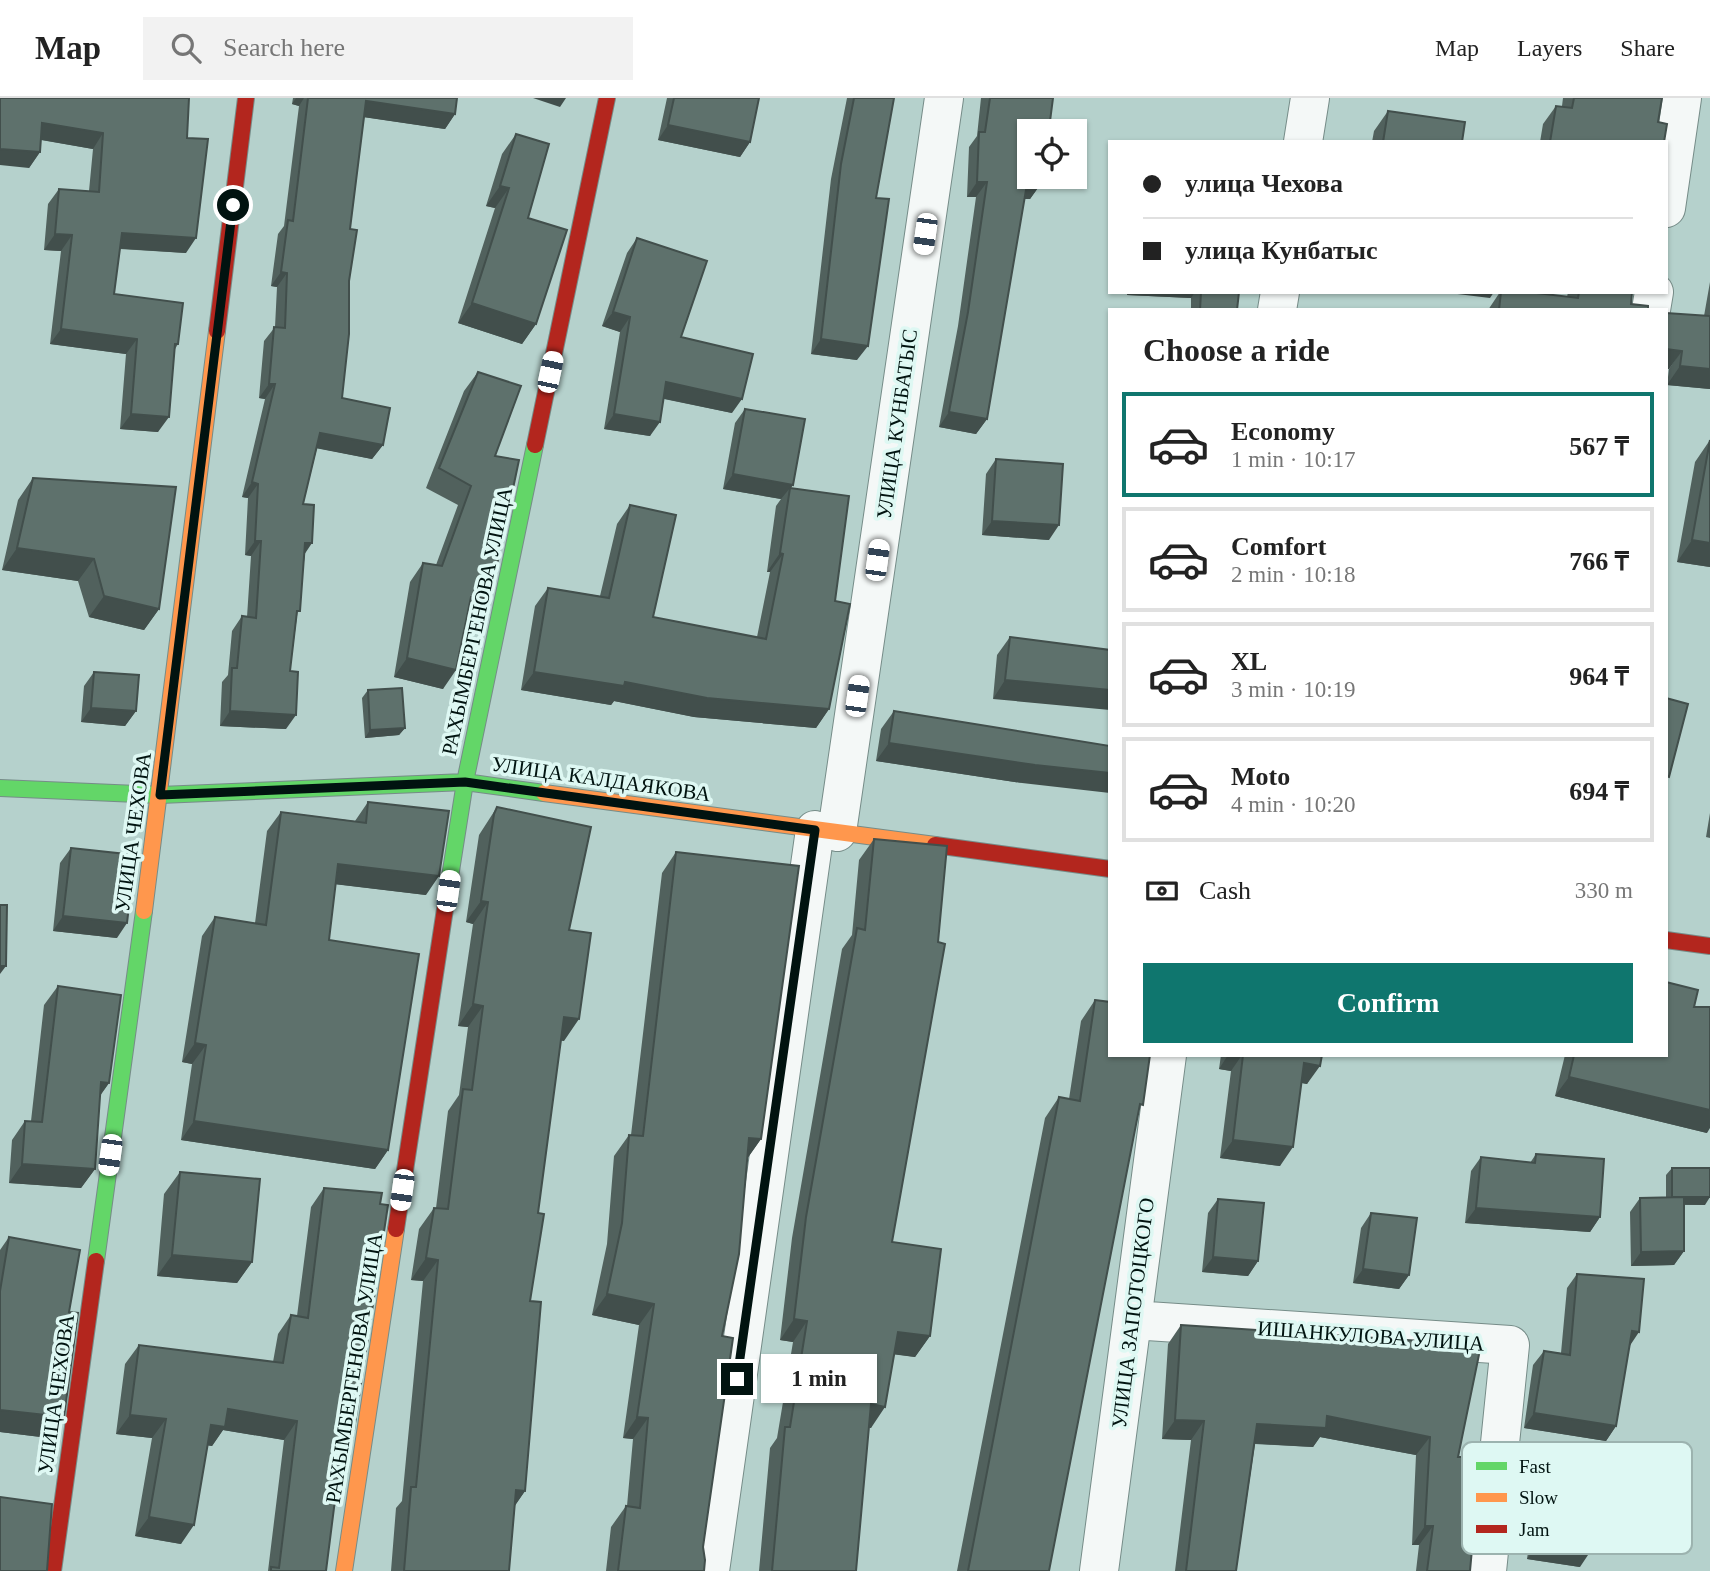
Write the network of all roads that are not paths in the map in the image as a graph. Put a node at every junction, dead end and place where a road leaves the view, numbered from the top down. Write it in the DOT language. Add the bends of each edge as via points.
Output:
graph roads {
  1 [pos="246,98"];
  2 [pos="607,98"];
  3 [pos="944,98"];
  4 [pos="1310,98"];
  5 [pos="1682,98"];
  6 [pos="1303,140"];
  7 [pos="1668,194"];
  8 [pos="465,782"];
  9 [pos="0,788"];
  10 [pos="160,795"];
  11 [pos="826,831"];
  12 [pos="1108,869"];
  13 [pos="1668,940"];
  14 [pos="1710,946"];
  15 [pos="1167,1057"];
  16 [pos="1132,1320"];
  17 [pos="1500,1442"];
  18 [pos="53,1571"];
  19 [pos="344,1571"];
  20 [pos="710,1571"];
  21 [pos="1099,1571"];
  1 -- 10 [label="street, УЛИЦА ЧЕХОВА"];
  2 -- 8 [label="street, РАХЫМБЕРГЕНОВА УЛИЦА"];
  3 -- 11 [label="street, УЛИЦА КУНБАТЫС"];
  4 -- 6 [label="street"];
  5 -- 7 [label="street"];
  8 -- 10 [label="street, УЛИЦА КАЛДАЯКОВА"];
  8 -- 11 [label="street, УЛИЦА КАЛДАЯКОВА"];
  8 -- 19 [label="street, РАХЫМБЕРГЕНОВА УЛИЦА"];
  9 -- 10 [label="street, УЛИЦА КАЛДАЯКОВА"];
  10 -- 18 [label="street, УЛИЦА ЧЕХОВА"];
  11 -- 12 [label="street, УЛИЦА КАЛДАЯКОВА"];
  11 -- 20 [label="street, УЛИЦА КУНБАТЫС"];
  13 -- 14 [label="street"];
  15 -- 16 [label="street, УЛИЦА ЗАПОТОЦКОГО"];
  16 -- 17 [label="street, ИШАНКУЛОВА УЛИЦА" via="1510,1345"];
  16 -- 21 [label="street, УЛИЦА ЗАПОТОЦКОГО"];
}
